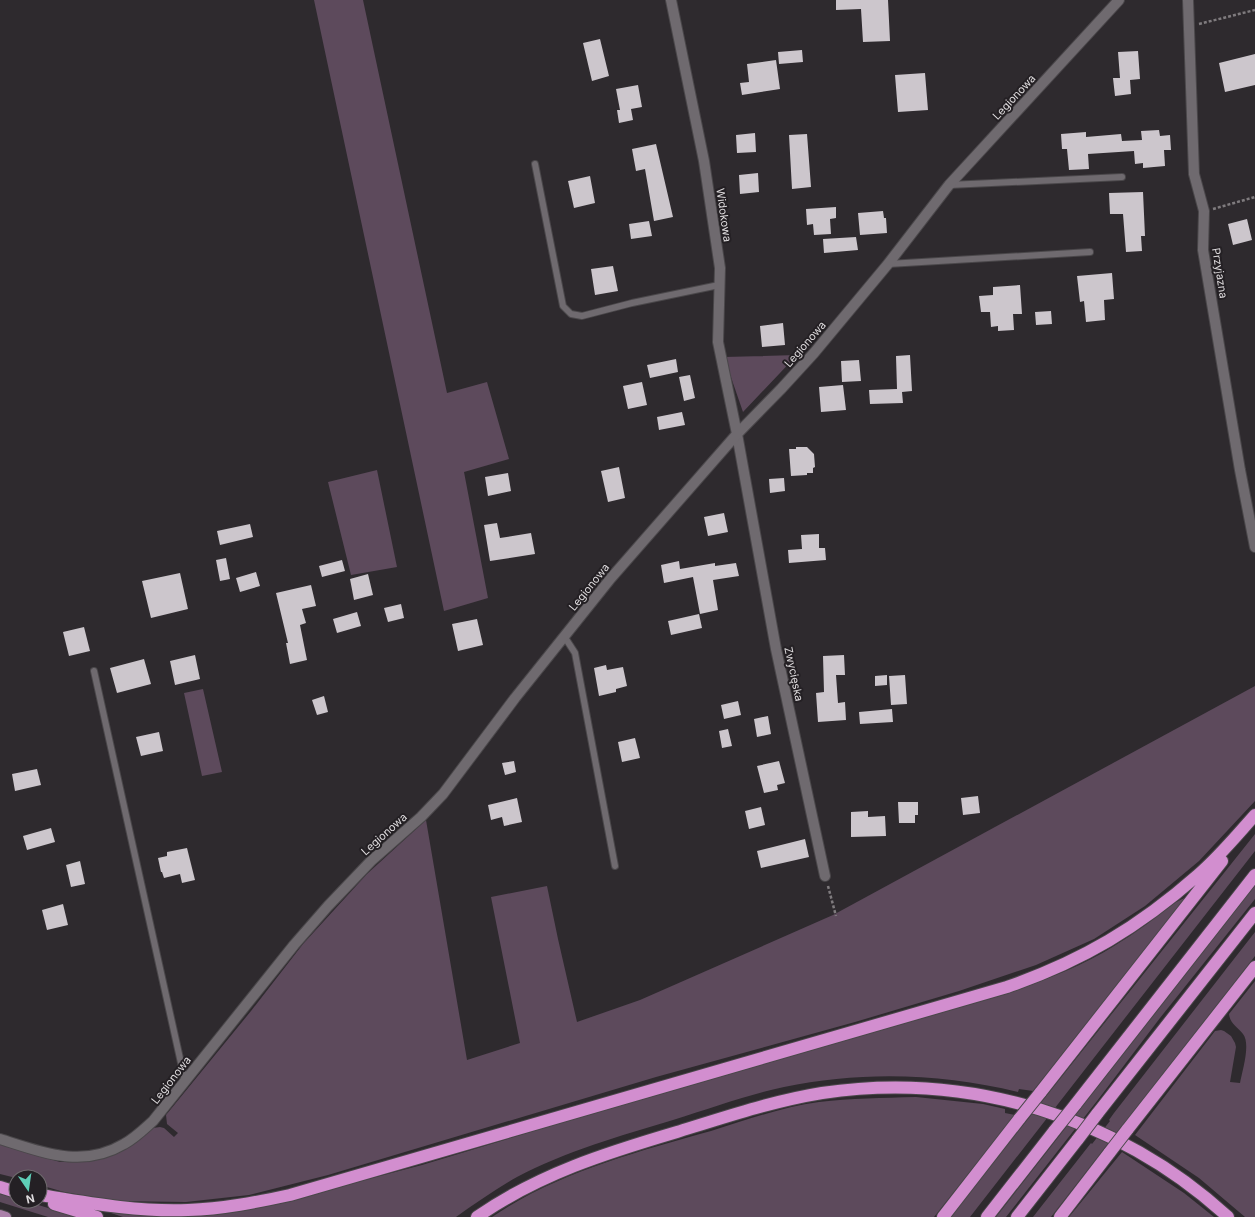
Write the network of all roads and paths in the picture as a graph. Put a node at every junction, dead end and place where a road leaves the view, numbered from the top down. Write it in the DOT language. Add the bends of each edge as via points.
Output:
graph roads {
  1 [pos="671,0"];
  2 [pos="1119,0"];
  3 [pos="1188,0"];
  4 [pos="1255,10"];
  5 [pos="1189,27"];
  6 [pos="535,164"];
  7 [pos="1122,177"];
  8 [pos="949,185"];
  9 [pos="1255,196"];
  10 [pos="1204,211"];
  11 [pos="1090,252"];
  12 [pos="888,264"];
  13 [pos="719,285"];
  14 [pos="737,434"];
  15 [pos="1255,547"];
  16 [pos="564,636"];
  17 [pos="94,671"];
  18 [pos="1255,816"];
  19 [pos="615,866"];
  20 [pos="1255,875"];
  21 [pos="825,876"];
  22 [pos="1255,913"];
  23 [pos="836,916"];
  24 [pos="1255,967"];
  25 [pos="186,1081"];
  26 [pos="0,1139"];
  27 [pos="48,1196"];
  28 [pos="48,1202"];
  29 [pos="0,1215"];
  30 [pos="6,1217"];
  31 [pos="97,1217"];
  32 [pos="477,1217"];
  33 [pos="943,1217"];
  34 [pos="987,1217"];
  35 [pos="1017,1217"];
  36 [pos="1060,1217"];
  37 [pos="1228,1217"];
  1 -- 13 [label="street, Widokowa" via="704,161 720,268"];
  2 -- 8 [label="street, Legionowa"];
  3 -- 5 [label="street, Przyjazna"];
  4 -- 5 [label="path"];
  5 -- 10 [label="street, Przyjazna" via="1194,174"];
  6 -- 13 [label="lane" via="563,306 571,314 582,316"];
  7 -- 8 [label="lane"];
  8 -- 12 [label="street, Legionowa"];
  9 -- 10 [label="path"];
  10 -- 15 [label="street, Przyjazna" via="1203,250"];
  11 -- 12 [label="lane"];
  12 -- 14 [label="street, Legionowa" via="814,353"];
  13 -- 14 [label="street, Widokowa" via="718,342"];
  14 -- 16 [label="street, Legionowa" via="611,578"];
  14 -- 21 [label="street, Zwycięska" via="776,648"];
  16 -- 19 [label="lane" via="574,652"];
  16 -- 25 [label="street, Legionowa" via="443,794 371,861 328,906"];
  17 -- 25 [label="lane"];
  18 -- 27 [label="highway" via="1199,874 1140,921 1076,959 1007,987 275,1198 210,1209 150,1210"];
  18 -- 33 [label="highway, bridge"];
  20 -- 34 [label="highway, bridge"];
  21 -- 23 [label="path"];
  22 -- 35 [label="highway, bridge"];
  24 -- 36 [label="highway, bridge"];
  25 -- 26 [label="street, Legionowa" via="153,1121 124,1144 100,1155 77,1158 51,1154"];
  28 -- 31 [label="highway"];
  29 -- 30 [label="main road"];
  32 -- 37 [label="highway" via="513,1194 552,1174 637,1144 788,1100 833,1092 895,1087 948,1090 998,1098 1080,1123 1134,1149 1171,1172"];
}
